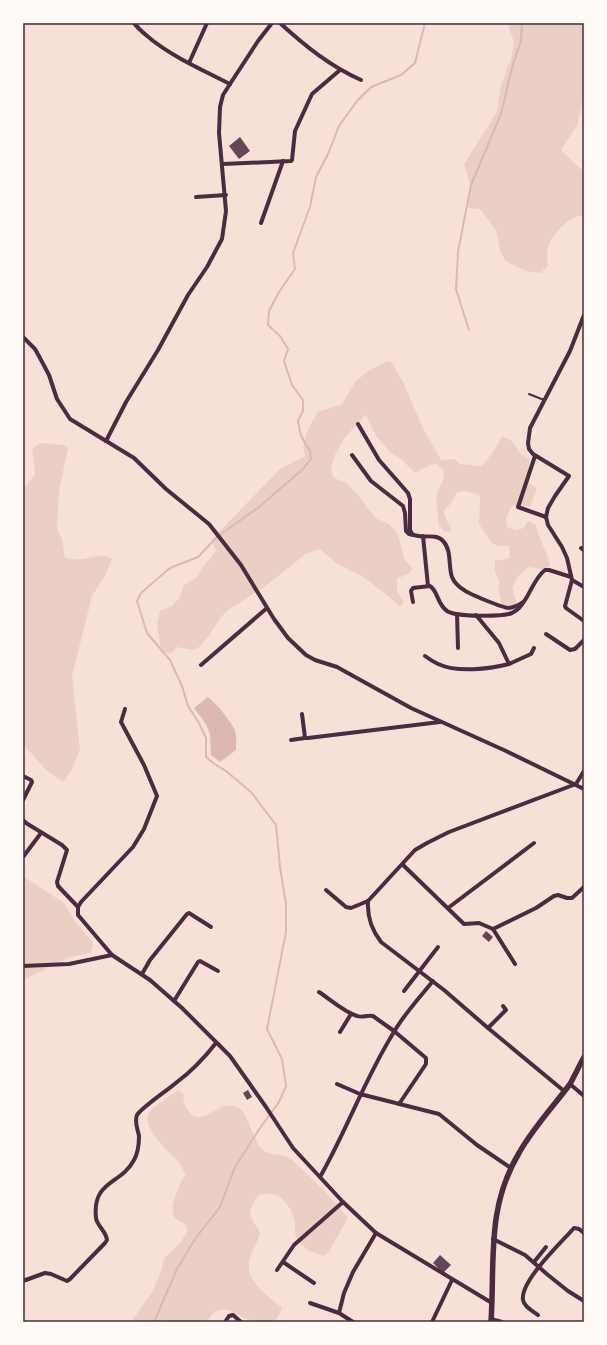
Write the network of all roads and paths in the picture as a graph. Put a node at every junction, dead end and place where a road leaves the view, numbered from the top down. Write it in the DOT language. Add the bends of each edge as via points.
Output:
graph roads {
  1 [pos="134,23"];
  2 [pos="207,23"];
  3 [pos="272,23"];
  4 [pos="280,23"];
  5 [pos="188,63"];
  6 [pos="340,70"];
  7 [pos="361,80"];
  8 [pos="230,84"];
  9 [pos="283,161"];
  10 [pos="223,164"];
  11 [pos="226,195"];
  12 [pos="196,197"];
  13 [pos="261,223"];
  14 [pos="584,315"];
  15 [pos="23,337"];
  16 [pos="529,394"];
  17 [pos="544,400"];
  18 [pos="358,424"];
  19 [pos="106,441"];
  20 [pos="352,455"];
  21 [pos="536,456"];
  22 [pos="546,517"];
  23 [pos="413,535"];
  24 [pos="423,536"];
  25 [pos="572,578"];
  26 [pos="428,586"];
  27 [pos="584,587"];
  28 [pos="413,602"];
  29 [pos="524,602"];
  30 [pos="267,608"];
  31 [pos="457,614"];
  32 [pos="476,615"];
  33 [pos="584,621"];
  34 [pos="546,634"];
  35 [pos="584,640"];
  36 [pos="458,648"];
  37 [pos="534,648"];
  38 [pos="425,656"];
  39 [pos="509,664"];
  40 [pos="201,665"];
  41 [pos="125,709"];
  42 [pos="302,714"];
  43 [pos="441,722"];
  44 [pos="305,738"];
  45 [pos="291,740"];
  46 [pos="584,771"];
  47 [pos="23,776"];
  48 [pos="576,784"];
  49 [pos="584,789"];
  50 [pos="23,800"];
  51 [pos="23,820"];
  52 [pos="41,833"];
  53 [pos="534,843"];
  54 [pos="23,857"];
  55 [pos="403,864"];
  56 [pos="584,887"];
  57 [pos="326,890"];
  58 [pos="368,901"];
  59 [pos="78,907"];
  60 [pos="448,908"];
  61 [pos="211,927"];
  62 [pos="493,929"];
  63 [pos="438,947"];
  64 [pos="112,955"];
  65 [pos="515,964"];
  66 [pos="23,966"];
  67 [pos="218,971"];
  68 [pos="420,971"];
  69 [pos="142,974"];
  70 [pos="433,981"];
  71 [pos="404,991"];
  72 [pos="320,992"];
  73 [pos="174,1001"];
  74 [pos="503,1006"];
  75 [pos="352,1014"];
  76 [pos="488,1028"];
  77 [pos="394,1031"];
  78 [pos="340,1032"];
  79 [pos="216,1043"];
  80 [pos="584,1057"];
  81 [pos="337,1084"];
  82 [pos="570,1084"];
  83 [pos="564,1091"];
  84 [pos="360,1094"];
  85 [pos="584,1096"];
  86 [pos="399,1104"];
  87 [pos="511,1168"];
  88 [pos="320,1177"];
  89 [pos="343,1202"];
  90 [pos="584,1232"];
  91 [pos="376,1233"];
  92 [pos="493,1239"];
  93 [pos="546,1248"];
  94 [pos="283,1262"];
  95 [pos="534,1262"];
  96 [pos="539,1267"];
  97 [pos="277,1270"];
  98 [pos="452,1280"];
  99 [pos="23,1281"];
  100 [pos="314,1283"];
  101 [pos="584,1301"];
  102 [pos="310,1303"];
  103 [pos="492,1303"];
  104 [pos="338,1313"];
  105 [pos="538,1315"];
  106 [pos="491,1320"];
  107 [pos="225,1322"];
  108 [pos="241,1322"];
  109 [pos="353,1322"];
  110 [pos="432,1322"];
  111 [pos="502,1322"];
  1 -- 5 [label="street" via="163,48"];
  2 -- 5 [label="street"];
  3 -- 8 [label="street"];
  4 -- 6 [label="street" via="299,41"];
  5 -- 8 [label="street"];
  6 -- 7 [label="street"];
  6 -- 9 [label="street" via="312,94 295,131 292,160"];
  8 -- 10 [label="street" via="220,107 219,133"];
  9 -- 10 [label="street"];
  9 -- 13 [label="street"];
  10 -- 11 [label="street"];
  11 -- 12 [label="street"];
  11 -- 19 [label="street" via="222,239 126,402"];
  14 -- 17 [label="street" via="570,350"];
  15 -- 19 [label="street" via="35,349 49,375 57,398 70,419"];
  16 -- 17 [label="lane"];
  17 -- 21 [label="street" via="530,428 528,440 529,449"];
  18 -- 23 [label="street" via="379,460 408,493 411,505 410,530"];
  19 -- 30 [label="street" via="134,458 166,490 209,524 241,565"];
  20 -- 23 [label="street" via="371,481 403,506 406,531"];
  21 -- 22 [label="street" via="518,506"];
  21 -- 22 [label="street" via="569,476 548,508"];
  22 -- 25 [label="street" via="567,558"];
  23 -- 24 [label="street"];
  24 -- 26 [label="street"];
  24 -- 29 [label="street" via="444,541 452,576 464,590 503,607 512,607"];
  25 -- 27 [label="street"];
  25 -- 29 [label="street" via="545,570"];
  25 -- 33 [label="street" via="565,606"];
  26 -- 28 [label="street" via="413,588"];
  26 -- 31 [label="street" via="434,589 438,601 445,608"];
  29 -- 32 [label="street" via="513,613"];
  30 -- 40 [label="street"];
  30 -- 43 [label="street" via="288,638 306,655 344,670"];
  31 -- 32 [label="street"];
  31 -- 36 [label="street"];
  32 -- 39 [label="street" via="499,643"];
  34 -- 35 [label="street" via="570,650 575,649"];
  37 -- 39 [label="street" via="530,654"];
  38 -- 39 [label="street" via="438,664 457,668 490,668"];
  41 -- 59 [label="street" via="121,722 157,796 133,847"];
  42 -- 44 [label="street"];
  43 -- 44 [label="street"];
  43 -- 48 [label="street"];
  44 -- 45 [label="street"];
  46 -- 48 [label="street"];
  47 -- 50 [label="street" via="32,782"];
  48 -- 49 [label="street"];
  48 -- 55 [label="street" via="449,832 415,850"];
  51 -- 52 [label="street"];
  52 -- 54 [label="street"];
  52 -- 59 [label="street" via="67,850 56,882"];
  53 -- 60 [label="street"];
  55 -- 58 [label="street"];
  55 -- 60 [label="street"];
  56 -- 62 [label="street" via="572,898 554,896"];
  57 -- 58 [label="street" via="346,907 351,908"];
  58 -- 68 [label="street" via="369,919 381,942"];
  59 -- 64 [label="street" via="78,915"];
  60 -- 62 [label="street" via="464,924 479,923"];
  61 -- 69 [label="street" via="187,914"];
  62 -- 65 [label="street"];
  63 -- 68 [label="street"];
  64 -- 66 [label="street" via="69,964"];
  64 -- 69 [label="street"];
  67 -- 73 [label="street" via="203,962 198,962"];
  68 -- 70 [label="street"];
  68 -- 71 [label="street"];
  69 -- 73 [label="street"];
  70 -- 76 [label="street"];
  70 -- 77 [label="street"];
  72 -- 75 [label="street"];
  73 -- 79 [label="street"];
  74 -- 76 [label="street" via="506,1010"];
  75 -- 77 [label="street" via="359,1017 373,1016"];
  75 -- 78 [label="street"];
  76 -- 83 [label="street"];
  77 -- 84 [label="street"];
  77 -- 86 [label="street" via="423,1055 426,1061"];
  79 -- 88 [label="street" via="230,1056 293,1148"];
  79 -- 99 [label="street" via="179,1081 137,1115 139,1136 135,1158 124,1173 105,1186 95,1204 96,1221 107,1240 67,1281 45,1273"];
  80 -- 82 [label="main road"];
  81 -- 84 [label="street"];
  82 -- 83 [label="main road"];
  82 -- 85 [label="street"];
  83 -- 87 [label="main road" via="519,1152"];
  84 -- 86 [label="street"];
  84 -- 88 [label="street"];
  86 -- 87 [label="street" via="442,1115 477,1145"];
  87 -- 92 [label="main road" via="499,1204"];
  88 -- 89 [label="street"];
  89 -- 91 [label="street"];
  89 -- 94 [label="street" via="294,1245"];
  90 -- 96 [label="street" via="574,1228"];
  91 -- 98 [label="street"];
  91 -- 104 [label="street" via="353,1272"];
  92 -- 95 [label="street" via="517,1250"];
  92 -- 103 [label="main road"];
  93 -- 95 [label="street"];
  94 -- 97 [label="street"];
  94 -- 100 [label="street"];
  95 -- 96 [label="street"];
  96 -- 101 [label="street"];
  96 -- 105 [label="street" via="528,1282 523,1298 525,1305"];
  98 -- 103 [label="street"];
  98 -- 110 [label="street"];
  102 -- 104 [label="street"];
  103 -- 106 [label="main road"];
  104 -- 109 [label="street"];
  106 -- 111 [label="street"];
  107 -- 108 [label="street" via="229,1316"];
}
